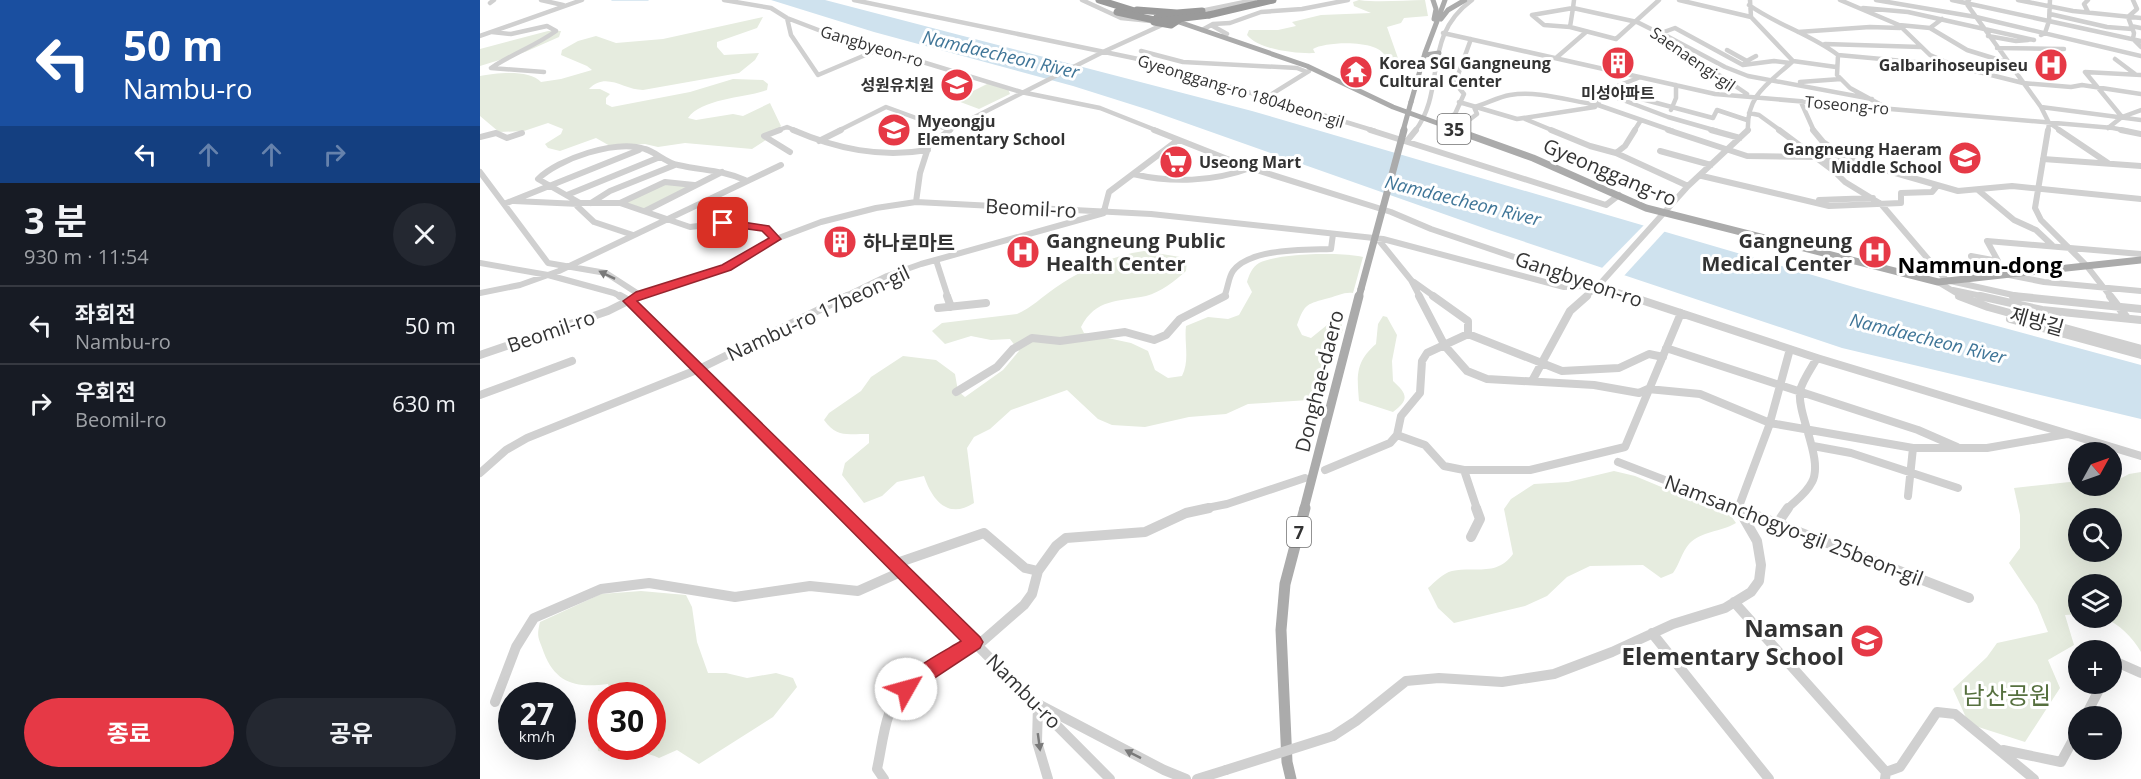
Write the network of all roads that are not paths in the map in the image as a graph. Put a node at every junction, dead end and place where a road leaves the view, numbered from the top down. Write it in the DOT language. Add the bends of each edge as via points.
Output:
graph roads {
  1 [pos="541,0"];
  2 [pos="582,0"];
  3 [pos="724,0"];
  4 [pos="854,0"];
  5 [pos="1082,0"];
  6 [pos="1089,0"];
  7 [pos="1099,0"];
  8 [pos="1106,0"];
  9 [pos="1254,0"];
  10 [pos="1264,0"];
  11 [pos="1273,0"];
  12 [pos="1348,0"];
  13 [pos="1433,0"];
  14 [pos="1445,0"];
  15 [pos="1465,0"];
  16 [pos="1472,0"];
  17 [pos="1574,0"];
  18 [pos="1659,0"];
  19 [pos="1679,0"];
  20 [pos="1711,0"];
  21 [pos="1840,0"];
  22 [pos="1876,0"];
  23 [pos="1952,0"];
  24 [pos="2018,0"];
  25 [pos="2088,0"];
  26 [pos="2133,0"];
  27 [pos="1694,1"];
  28 [pos="1967,2"];
  29 [pos="1749,3"];
  30 [pos="2050,3"];
  31 [pos="565,6"];
  32 [pos="1711,7"];
  33 [pos="1573,8"];
  34 [pos="1859,8"];
  35 [pos="1137,10"];
  36 [pos="1201,12"];
  37 [pos="2088,12"];
  38 [pos="2050,14"];
  39 [pos="1163,15"];
  40 [pos="2128,16"];
  41 [pos="1751,17"];
  42 [pos="1976,17"];
  43 [pos="787,18"];
  44 [pos="1178,18"];
  45 [pos="2141,18"];
  46 [pos="1942,20"];
  47 [pos="1154,21"];
  48 [pos="2049,21"];
  49 [pos="1637,22"];
  50 [pos="1162,25"];
  51 [pos="1171,25"];
  52 [pos="1211,25"];
  53 [pos="1570,27"];
  54 [pos="1900,27"];
  55 [pos="1930,28"];
  56 [pos="1984,28"];
  57 [pos="2132,28"];
  58 [pos="2141,28"];
  59 [pos="501,29"];
  60 [pos="1201,30"];
  61 [pos="1653,30"];
  62 [pos="480,32"];
  63 [pos="492,32"];
  64 [pos="1433,32"];
  65 [pos="1586,32"];
  66 [pos="1798,32"];
  67 [pos="1443,33"];
  68 [pos="1661,33"];
  69 [pos="2045,33"];
  70 [pos="480,36"];
  71 [pos="1134,36"];
  72 [pos="1222,36"];
  73 [pos="1988,36"];
  74 [pos="1471,39"];
  75 [pos="2133,39"];
  76 [pos="2034,40"];
  77 [pos="2141,41"];
  78 [pos="1243,44"];
  79 [pos="1825,44"];
  80 [pos="1921,47"];
  81 [pos="2141,47"];
  82 [pos="882,48"];
  83 [pos="1997,48"];
  84 [pos="2064,49"];
  85 [pos="1727,50"];
  86 [pos="1104,51"];
  87 [pos="1141,51"];
  88 [pos="1439,53"];
  89 [pos="1786,53"];
  90 [pos="1425,55"];
  91 [pos="1838,55"];
  92 [pos="1756,56"];
  93 [pos="2141,56"];
  94 [pos="1556,58"];
  95 [pos="1138,59"];
  96 [pos="1164,59"];
  97 [pos="2115,59"];
  98 [pos="1744,62"];
  99 [pos="1792,62"];
  100 [pos="2009,63"];
  101 [pos="1955,66"];
  102 [pos="1836,67"];
  103 [pos="1310,70"];
  104 [pos="544,72"];
  105 [pos="2139,75"];
  106 [pos="1640,77"];
  107 [pos="1840,78"];
  108 [pos="1771,80"];
  109 [pos="2023,83"];
  110 [pos="1798,84"];
  111 [pos="1676,85"];
  112 [pos="2096,87"];
  113 [pos="1605,91"];
  114 [pos="1021,92"];
  115 [pos="2141,94"];
  116 [pos="1267,97"];
  117 [pos="1754,97"];
  118 [pos="1872,99"];
  119 [pos="1459,102"];
  120 [pos="1801,102"];
  121 [pos="1599,106"];
  122 [pos="1474,107"];
  123 [pos="1672,107"];
  124 [pos="2040,107"];
  125 [pos="1888,108"];
  126 [pos="2141,110"];
  127 [pos="1749,112"];
  128 [pos="1668,117"];
  129 [pos="2122,117"];
  130 [pos="1423,118"];
  131 [pos="1524,119"];
  132 [pos="1641,120"];
  133 [pos="1747,120"];
  134 [pos="2141,120"];
  135 [pos="1438,123"];
  136 [pos="2049,123"];
  137 [pos="1657,125"];
  138 [pos="2108,128"];
  139 [pos="949,130"];
  140 [pos="1456,130"];
  141 [pos="522,133"];
  142 [pos="2141,134"];
  143 [pos="480,137"];
  144 [pos="1740,138"];
  145 [pos="1178,140"];
  146 [pos="819,141"];
  147 [pos="1407,141"];
  148 [pos="645,148"];
  149 [pos="928,150"];
  150 [pos="1660,151"];
  151 [pos="1727,151"];
  152 [pos="790,152"];
  153 [pos="1616,153"];
  154 [pos="660,157"];
  155 [pos="1817,159"];
  156 [pos="2043,159"];
  157 [pos="1850,160"];
  158 [pos="2109,164"];
  159 [pos="675,165"];
  160 [pos="781,165"];
  161 [pos="1711,165"];
  162 [pos="2141,166"];
  163 [pos="1250,168"];
  164 [pos="723,171"];
  165 [pos="480,172"];
  166 [pos="1133,174"];
  167 [pos="1702,176"];
  168 [pos="745,180"];
  169 [pos="551,185"];
  170 [pos="696,185"];
  171 [pos="1688,186"];
  172 [pos="1937,186"];
  173 [pos="2038,188"];
  174 [pos="1978,190"];
  175 [pos="567,195"];
  176 [pos="1619,195"];
  177 [pos="1873,198"];
  178 [pos="2141,198"];
  179 [pos="512,201"];
  180 [pos="1809,201"];
  181 [pos="916,202"];
  182 [pos="579,203"];
  183 [pos="591,203"];
  184 [pos="620,203"];
  185 [pos="504,204"];
  186 [pos="1881,204"];
  187 [pos="645,211"];
  188 [pos="1107,211"];
  189 [pos="1662,217"];
  190 [pos="668,219"];
  191 [pos="1333,234"];
  192 [pos="633,235"];
  193 [pos="1377,238"];
  194 [pos="776,239"];
  195 [pos="2052,245"];
  196 [pos="2068,247"];
  197 [pos="2141,254"];
  198 [pos="936,260"];
  199 [pos="2141,260"];
  200 [pos="480,263"];
  201 [pos="2086,265"];
  202 [pos="570,266"];
  203 [pos="2004,274"];
  204 [pos="548,275"];
  205 [pos="1976,276"];
  206 [pos="1411,280"];
  207 [pos="1600,284"];
  208 [pos="1943,284"];
  209 [pos="1577,288"];
  210 [pos="2101,288"];
  211 [pos="2141,291"];
  212 [pos="480,293"];
  213 [pos="640,295"];
  214 [pos="1957,296"];
  215 [pos="1587,297"];
  216 [pos="629,301"];
  217 [pos="986,303"];
  218 [pos="951,307"];
  219 [pos="2116,307"];
  220 [pos="938,308"];
  221 [pos="2141,309"];
  222 [pos="1681,313"];
  223 [pos="2127,318"];
  224 [pos="2141,320"];
  225 [pos="1468,334"];
  226 [pos="1445,346"];
  227 [pos="1666,348"];
  228 [pos="1790,349"];
  229 [pos="2141,349"];
  230 [pos="2141,355"];
  231 [pos="480,356"];
  232 [pos="1663,357"];
  233 [pos="1817,358"];
  234 [pos="572,361"];
  235 [pos="1542,361"];
  236 [pos="699,369"];
  237 [pos="1532,381"];
  238 [pos="1781,384"];
  239 [pos="1648,389"];
  240 [pos="1800,391"];
  241 [pos="956,392"];
  242 [pos="480,395"];
  243 [pos="1770,423"];
  244 [pos="1806,429"];
  245 [pos="2069,434"];
  246 [pos="1397,435"];
  247 [pos="1813,446"];
  248 [pos="1913,448"];
  249 [pos="1961,448"];
  250 [pos="2141,456"];
  251 [pos="1618,462"];
  252 [pos="1325,470"];
  253 [pos="1464,470"];
  254 [pos="480,473"];
  255 [pos="1910,473"];
  256 [pos="1305,478"];
  257 [pos="1958,488"];
  258 [pos="1908,496"];
  259 [pos="1738,509"];
  260 [pos="1778,524"];
  261 [pos="1471,537"];
  262 [pos="900,567"];
  263 [pos="1038,571"];
  264 [pos="1969,598"];
  265 [pos="1734,602"];
  266 [pos="1652,633"];
  267 [pos="976,644"];
  268 [pos="2122,664"];
  269 [pos="2141,673"];
  270 [pos="495,702"];
  271 [pos="1038,704"];
  272 [pos="2068,749"];
  273 [pos="2000,750"];
  274 [pos="1885,776"];
  275 [pos="884,779"];
  276 [pos="1048,779"];
  277 [pos="1110,779"];
  278 [pos="1186,779"];
  279 [pos="1197,779"];
  280 [pos="1291,779"];
  281 [pos="1769,779"];
  282 [pos="2034,779"];
  1 -- 31 [label="street"];
  2 -- 31 [label="street"];
  3 -- 43 [label="street, Gangbyeon-ro" via="771,8"];
  4 -- 86 [label="street, Gyeonggang-ro 1804beon-gil"];
  5 -- 47 [label="street" via="1121,18"];
  6 -- 11 [label="highway, bridge" via="1117,12 1168,21"];
  7 -- 47 [label="highway, 35"];
  8 -- 35 [label="highway"];
  9 -- 36 [label="street"];
  10 -- 36 [label="street"];
  12 -- 52 [label="street" via="1261,12"];
  13 -- 64 [label="main road"];
  14 -- 64 [label="main road, Donghae-daero / 7"];
  15 -- 64 [label="main road" via="1448,10"];
  16 -- 67 [label="street" via="1463,5"];
  17 -- 33 [label="street"];
  18 -- 49 [label="street"];
  19 -- 27 [label="street"];
  20 -- 32 [label="street"];
  21 -- 34 [label="street"];
  22 -- 42 [label="street"];
  23 -- 28 [label="street"];
  24 -- 30 [label="street"];
  25 -- 37 [label="street" via="2084,4"];
  26 -- 40 [label="street" via="2137,9"];
  27 -- 32 [label="street"];
  28 -- 42 [label="street"];
  28 -- 48 [label="street"];
  29 -- 41 [label="street"];
  29 -- 66 [label="street" via="1762,15"];
  30 -- 37 [label="street"];
  30 -- 38 [label="street"];
  31 -- 59 [label="street"];
  32 -- 41 [label="street"];
  33 -- 49 [label="street, Saenaengi-gil"];
  33 -- 53 [label="street"];
  33 -- 53 [label="street, Saenaengi-gil" via="1532,15 1551,29"];
  34 -- 46 [label="street"];
  34 -- 54 [label="street"];
  35 -- 36 [label="highway"];
  35 -- 39 [label="highway"];
  36 -- 44 [label="street"];
  36 -- 60 [label="street" via="1189,20"];
  37 -- 40 [label="street"];
  38 -- 48 [label="street"];
  38 -- 57 [label="street" via="2107,27"];
  39 -- 44 [label="highway, 35"];
  39 -- 47 [label="highway, 35"];
  40 -- 45 [label="street"];
  40 -- 57 [label="street"];
  41 -- 89 [label="street"];
  42 -- 56 [label="street"];
  42 -- 69 [label="street"];
  43 -- 82 [label="street, Gangbyeon-ro"];
  43 -- 82 [label="street" via="792,35 818,75"];
  44 -- 51 [label="highway, 35"];
  44 -- 60 [label="main road, Gyeonggang-ro / 35"];
  46 -- 55 [label="street"];
  46 -- 56 [label="street"];
  47 -- 50 [label="highway, 35"];
  47 -- 71 [label="street"];
  48 -- 69 [label="street"];
  48 -- 75 [label="street"];
  49 -- 61 [label="street, Saenaengi-gil"];
  49 -- 65 [label="street" via="1616,39"];
  50 -- 51 [label="highway, 35"];
  50 -- 71 [label="street"];
  51 -- 78 [label="main road, Gyeonggang-ro / 35"];
  52 -- 60 [label="street"];
  52 -- 72 [label="street" via="1227,34"];
  53 -- 65 [label="street"];
  54 -- 55 [label="street"];
  54 -- 66 [label="street"];
  54 -- 80 [label="street"];
  55 -- 100 [label="street" via="1960,49"];
  56 -- 73 [label="street"];
  56 -- 76 [label="street"];
  57 -- 58 [label="street"];
  57 -- 75 [label="street"];
  59 -- 62 [label="street"];
  59 -- 63 [label="street"];
  60 -- 72 [label="main road, Gyeonggang-ro / 35"];
  61 -- 68 [label="street"];
  61 -- 117 [label="street, Saenaengi-gil" via="1742,93"];
  63 -- 70 [label="street"];
  63 -- 104 [label="street" via="511,34 547,26 556,31 492,68"];
  64 -- 90 [label="main road, Donghae-daero / 7"];
  65 -- 94 [label="street"];
  66 -- 79 [label="street"];
  67 -- 74 [label="street, Toseong-ro"];
  67 -- 88 [label="street"];
  68 -- 98 [label="street" via="1675,28"];
  68 -- 108 [label="street" via="1681,40 1720,66"];
  69 -- 76 [label="street"];
  69 -- 93 [label="street"];
  71 -- 86 [label="street"];
  72 -- 78 [label="main road, Gyeonggang-ro / 35"];
  73 -- 76 [label="street"];
  73 -- 83 [label="street"];
  74 -- 94 [label="street, Toseong-ro"];
  74 -- 119 [label="street" via="1455,83 1464,94"];
  75 -- 77 [label="street"];
  75 -- 81 [label="street"];
  78 -- 103 [label="main road, Gyeonggang-ro / 35"];
  79 -- 80 [label="street"];
  79 -- 91 [label="street"];
  80 -- 101 [label="street"];
  82 -- 114 [label="street, Gangbyeon-ro"];
  83 -- 84 [label="street"];
  83 -- 100 [label="street"];
  85 -- 98 [label="street"];
  86 -- 95 [label="street, Gyeonggang-ro 1804beon-gil"];
  86 -- 114 [label="street"];
  87 -- 96 [label="street"];
  88 -- 90 [label="main road"];
  88 -- 130 [label="street"];
  89 -- 98 [label="street"];
  89 -- 99 [label="street"];
  90 -- 280 [label="main road, Donghae-daero / 7, bridge" via="1285,584 1281,630"];
  91 -- 101 [label="street"];
  91 -- 102 [label="street"];
  92 -- 98 [label="street"];
  94 -- 106 [label="street, Toseong-ro"];
  95 -- 96 [label="street"];
  95 -- 116 [label="street, Gyeonggang-ro 1804beon-gil"];
  96 -- 103 [label="street"];
  97 -- 105 [label="street"];
  98 -- 99 [label="street" via="1749,66 1768,61"];
  99 -- 102 [label="street"];
  99 -- 108 [label="street"];
  100 -- 109 [label="street"];
  101 -- 109 [label="street"];
  102 -- 107 [label="street"];
  103 -- 116 [label="street"];
  103 -- 130 [label="main road, Gyeonggang-ro / 35"];
  105 -- 112 [label="street" via="2085,72"];
  106 -- 111 [label="street, Toseong-ro"];
  106 -- 113 [label="street"];
  107 -- 110 [label="street"];
  107 -- 118 [label="street"];
  108 -- 110 [label="street"];
  108 -- 117 [label="street"];
  109 -- 112 [label="street"];
  109 -- 124 [label="street"];
  110 -- 118 [label="street"];
  111 -- 117 [label="street, Toseong-ro"];
  111 -- 123 [label="street"];
  112 -- 115 [label="street"];
  112 -- 129 [label="street"];
  113 -- 121 [label="street"];
  113 -- 123 [label="street"];
  113 -- 128 [label="street"];
  114 -- 139 [label="street"];
  114 -- 145 [label="street, Gangbyeon-ro" via="1100,108"];
  116 -- 147 [label="street, Gyeonggang-ro 1804beon-gil"];
  117 -- 120 [label="street, Toseong-ro"];
  117 -- 127 [label="street"];
  118 -- 125 [label="street"];
  119 -- 122 [label="street"];
  119 -- 135 [label="street" via="1455,114"];
  120 -- 125 [label="street, Toseong-ro"];
  120 -- 157 [label="street" via="1819,140"];
  121 -- 122 [label="street" via="1537,93 1508,95"];
  121 -- 131 [label="street"];
  121 -- 132 [label="street"];
  122 -- 131 [label="street"];
  122 -- 140 [label="street" via="1477,114"];
  123 -- 128 [label="street"];
  123 -- 133 [label="street" via="1713,118 1717,110"];
  124 -- 129 [label="street"];
  124 -- 136 [label="street"];
  125 -- 136 [label="street, Toseong-ro"];
  126 -- 129 [label="street"];
  127 -- 133 [label="street"];
  127 -- 155 [label="street, 제방길" via="1759,115"];
  128 -- 137 [label="street"];
  128 -- 144 [label="street"];
  129 -- 134 [label="street"];
  129 -- 138 [label="street"];
  130 -- 135 [label="main road, Gyeonggang-ro / 35"];
  130 -- 147 [label="street"];
  131 -- 153 [label="street"];
  132 -- 137 [label="street"];
  132 -- 153 [label="street"];
  133 -- 144 [label="street" via="1748,131"];
  135 -- 140 [label="main road, Gyeonggang-ro / 35"];
  136 -- 138 [label="street, Toseong-ro"];
  136 -- 156 [label="street"];
  136 -- 158 [label="street"];
  137 -- 151 [label="street"];
  138 -- 142 [label="street, Toseong-ro"];
  139 -- 146 [label="street" via="886,107"];
  139 -- 149 [label="street"];
  140 -- 176 [label="main road, Gyeonggang-ro / 35"];
  141 -- 143 [label="street" via="507,138 496,133"];
  144 -- 151 [label="street"];
  145 -- 163 [label="street, Gangbyeon-ro"];
  145 -- 166 [label="street"];
  146 -- 149 [label="street" via="861,153"];
  146 -- 152 [label="street" via="787,127 764,135"];
  147 -- 176 [label="street, Gyeonggang-ro 1804beon-gil" via="1606,205"];
  148 -- 154 [label="street"];
  148 -- 169 [label="street"];
  148 -- 169 [label="street" via="606,147 549,168 538,179"];
  149 -- 181 [label="street"];
  150 -- 161 [label="street"];
  151 -- 155 [label="street" via="1747,156"];
  151 -- 161 [label="street"];
  153 -- 171 [label="street"];
  154 -- 159 [label="street"];
  154 -- 175 [label="street"];
  155 -- 157 [label="street"];
  155 -- 177 [label="street, 제방길"];
  156 -- 158 [label="street"];
  156 -- 173 [label="street"];
  157 -- 172 [label="street"];
  158 -- 162 [label="street"];
  159 -- 164 [label="street"];
  159 -- 183 [label="street"];
  160 -- 168 [label="street"];
  161 -- 167 [label="street"];
  163 -- 166 [label="street" via="1236,174 1198,178 1151,180"];
  163 -- 207 [label="street, Gangbyeon-ro"];
  164 -- 168 [label="street"];
  164 -- 170 [label="street"];
  165 -- 185 [label="street"];
  166 -- 188 [label="street" via="1109,192"];
  167 -- 171 [label="street"];
  167 -- 180 [label="street"];
  168 -- 190 [label="street"];
  169 -- 175 [label="street"];
  169 -- 179 [label="street"];
  170 -- 184 [label="street" via="665,182"];
  170 -- 187 [label="street"];
  171 -- 189 [label="street"];
  172 -- 174 [label="street"];
  172 -- 186 [label="street" via="1932,192 1901,193 1901,203"];
  173 -- 174 [label="street"];
  173 -- 178 [label="street"];
  173 -- 196 [label="street" via="2035,208"];
  174 -- 195 [label="street"];
  175 -- 182 [label="street"];
  176 -- 189 [label="main road, Gyeonggang-ro / 35"];
  177 -- 180 [label="street"];
  177 -- 186 [label="street, 제방길"];
  179 -- 182 [label="street"];
  179 -- 185 [label="street"];
  180 -- 186 [label="street" via="1829,206"];
  181 -- 188 [label="street, Beomil-ro"];
  181 -- 194 [label="street, Beomil-ro" via="847,214"];
  182 -- 183 [label="street"];
  182 -- 192 [label="street" via="582,215 589,221"];
  183 -- 184 [label="street"];
  184 -- 187 [label="street"];
  185 -- 202 [label="street" via="548,262"];
  186 -- 208 [label="street, 제방길"];
  187 -- 190 [label="street"];
  188 -- 191 [label="street, Beomil-ro"];
  188 -- 198 [label="street, Nambu-ro 17beon-gil"];
  189 -- 207 [label="street"];
  189 -- 208 [label="main road, Gyeonggang-ro / 35"];
  190 -- 192 [label="street"];
  190 -- 194 [label="street" via="690,227 723,223 765,228"];
  191 -- 193 [label="street, Beomil-ro"];
  191 -- 241 [label="street" via="1330,249 1263,254 1245,261 1234,269 1224,298 1180,319 1166,335 1154,340 1125,332 1060,341 1032,339"];
  192 -- 202 [label="street"];
  193 -- 206 [label="street"];
  193 -- 209 [label="street, Beomil-ro"];
  194 -- 213 [label="street, Beomil-ro" via="713,273"];
  195 -- 196 [label="street"];
  195 -- 205 [label="street" via="1987,241 1998,261 1971,256"];
  196 -- 197 [label="street"];
  196 -- 201 [label="street"];
  198 -- 218 [label="street"];
  198 -- 236 [label="street, Nambu-ro 17beon-gil" via="887,276"];
  199 -- 201 [label="main road, Gyeonggang-ro / 35"];
  200 -- 204 [label="street"];
  201 -- 203 [label="main road, Gyeonggang-ro / 35"];
  201 -- 210 [label="street"];
  202 -- 204 [label="street"];
  213 -- 202 [label="street, one-way" via="606,273"];
  203 -- 205 [label="main road, Gyeonggang-ro / 35"];
  203 -- 210 [label="street"];
  204 -- 212 [label="street"];
  204 -- 216 [label="street" via="614,293"];
  205 -- 208 [label="main road, Gyeonggang-ro / 35"];
  206 -- 225 [label="street" via="1468,321"];
  206 -- 226 [label="street"];
  207 -- 209 [label="street, Beomil-ro"];
  207 -- 215 [label="street"];
  207 -- 222 [label="street, Gangbyeon-ro"];
  208 -- 214 [label="street, 제방길"];
  208 -- 219 [label="street" via="2018,297"];
  208 -- 223 [label="street" via="2042,310"];
  209 -- 215 [label="street"];
  210 -- 211 [label="street"];
  210 -- 219 [label="street"];
  213 -- 216 [label="street, Beomil-ro"];
  214 -- 229 [label="street, 제방길"];
  214 -- 230 [label="street" via="1977,308"];
  215 -- 235 [label="street" via="1570,311"];
  216 -- 231 [label="street, Beomil-ro"];
  216 -- 236 [label="street, Nambu-ro"];
  217 -- 218 [label="street"];
  218 -- 220 [label="street"];
  219 -- 221 [label="street"];
  219 -- 223 [label="street"];
  222 -- 227 [label="street"];
  222 -- 228 [label="street, Gangbyeon-ro"];
  223 -- 224 [label="street"];
  225 -- 226 [label="street"];
  225 -- 235 [label="street"];
  226 -- 237 [label="street" via="1467,371 1487,379"];
  226 -- 246 [label="street" via="1427,353 1422,361 1420,393 1401,416"];
  227 -- 232 [label="street"];
  227 -- 238 [label="street"];
  228 -- 233 [label="street, Gangbyeon-ro"];
  228 -- 238 [label="street"];
  232 -- 235 [label="street" via="1648,354 1619,368 1572,370"];
  232 -- 239 [label="street"];
  233 -- 240 [label="street"];
  233 -- 245 [label="street, Gangbyeon-ro"];
  234 -- 242 [label="street"];
  235 -- 237 [label="street"];
  236 -- 254 [label="street, Nambu-ro 17beon-gil" via="527,438"];
  236 -- 262 [label="street, Nambu-ro"];
  237 -- 239 [label="street" via="1639,393"];
  238 -- 240 [label="street"];
  238 -- 243 [label="street"];
  239 -- 243 [label="street" via="1700,394"];
  239 -- 253 [label="street" via="1624,447 1530,470"];
  240 -- 244 [label="street"];
  240 -- 249 [label="street"];
  243 -- 244 [label="street"];
  243 -- 259 [label="street"];
  244 -- 247 [label="street"];
  244 -- 248 [label="street"];
  245 -- 249 [label="street" via="1987,448"];
  245 -- 250 [label="street, Gangbyeon-ro"];
  246 -- 252 [label="street" via="1390,443"];
  246 -- 253 [label="street" via="1425,445 1444,466"];
  247 -- 255 [label="street" via="1851,453"];
  247 -- 260 [label="street" via="1814,480"];
  248 -- 249 [label="street"];
  248 -- 255 [label="street"];
  251 -- 259 [label="street, Namsanchogyo-gil 25beon-gil"];
  253 -- 261 [label="street" via="1480,519"];
  255 -- 257 [label="street"];
  255 -- 258 [label="street"];
  256 -- 263 [label="street" via="1186,513 1144,532 1066,538"];
  259 -- 260 [label="street, Namsanchogyo-gil 25beon-gil"];
  259 -- 265 [label="street" via="1757,541 1761,564 1759,581 1751,592"];
  260 -- 264 [label="street, Namsanchogyo-gil 25beon-gil"];
  262 -- 263 [label="street" via="984,533 1024,568"];
  262 -- 267 [label="street, Nambu-ro"];
  262 -- 270 [label="street" via="858,591 810,586 735,597 649,583 601,589 534,618 516,647"];
  263 -- 267 [label="street" via="1024,605"];
  265 -- 266 [label="street"];
  265 -- 274 [label="street"];
  266 -- 279 [label="street, bridge" via="1554,674 1502,682 1439,678 1406,681 1333,736"];
  266 -- 281 [label="street"];
  267 -- 271 [label="street, Nambu-ro"];
  267 -- 275 [label="street" via="915,680 898,698 886,725 877,769"];
  268 -- 269 [label="street"];
  271 -- 276 [label="street, one-way" via="1037,742"];
  271 -- 277 [label="street, Nambu-ro"];
  278 -- 271 [label="street, one-way"];
  272 -- 273 [label="street" via="2061,762"];
  273 -- 274 [label="street" via="1955,714 1937,712 1900,768"];
  273 -- 282 [label="street"];
}
